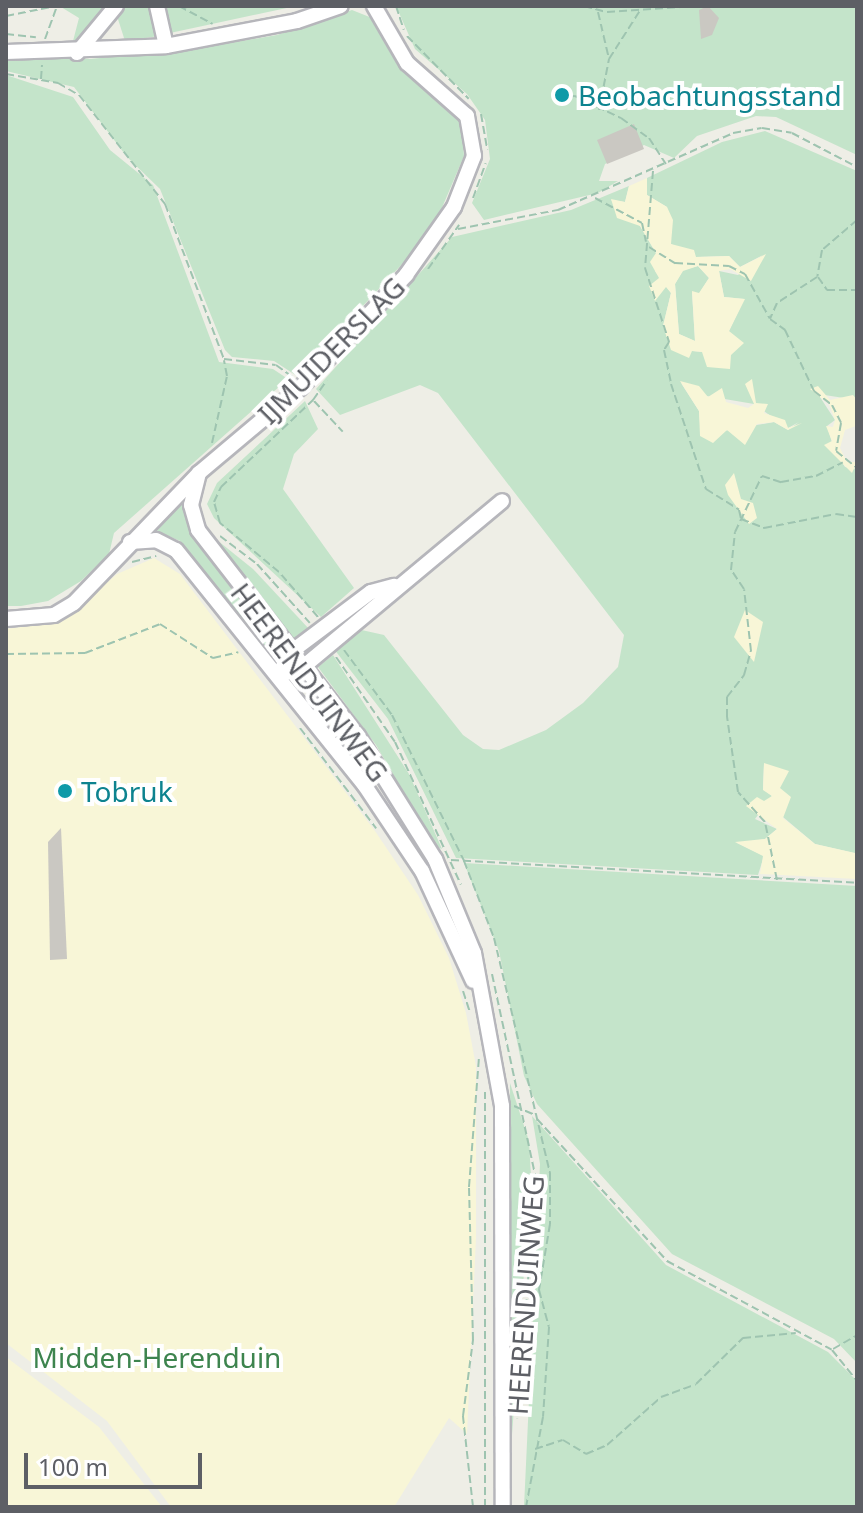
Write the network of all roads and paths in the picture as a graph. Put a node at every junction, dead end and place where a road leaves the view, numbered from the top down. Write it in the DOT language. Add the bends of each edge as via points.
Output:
graph roads {
  1 [pos="57,6"];
  2 [pos="116,6"];
  3 [pos="157,6"];
  4 [pos="179,6"];
  5 [pos="341,6"];
  6 [pos="374,6"];
  7 [pos="396,6"];
  8 [pos="584,6"];
  9 [pos="591,6"];
  10 [pos="696,6"];
  11 [pos="641,9"];
  12 [pos="597,10"];
  13 [pos="6,16"];
  14 [pos="6,34"];
  15 [pos="235,35"];
  16 [pos="44,44"];
  17 [pos="166,46"];
  18 [pos="6,52"];
  19 [pos="77,53"];
  20 [pos="609,59"];
  21 [pos="6,74"];
  22 [pos="41,80"];
  23 [pos="556,98"];
  24 [pos="599,111"];
  25 [pos="666,165"];
  26 [pos="857,167"];
  27 [pos="653,171"];
  28 [pos="594,197"];
  29 [pos="471,202"];
  30 [pos="464,215"];
  31 [pos="857,220"];
  32 [pos="457,229"];
  33 [pos="440,230"];
  34 [pos="647,247"];
  35 [pos="817,275"];
  36 [pos="421,278"];
  37 [pos="857,290"];
  38 [pos="770,319"];
  39 [pos="224,359"];
  40 [pos="293,377"];
  41 [pos="329,377"];
  42 [pos="343,432"];
  43 [pos="212,449"];
  44 [pos="843,462"];
  45 [pos="857,468"];
  46 [pos="199,473"];
  47 [pos="502,501"];
  48 [pos="856,516"];
  49 [pos="741,519"];
  50 [pos="211,528"];
  51 [pos="130,542"];
  52 [pos="162,557"];
  53 [pos="129,564"];
  54 [pos="394,586"];
  55 [pos="6,619"];
  56 [pos="317,633"];
  57 [pos="232,639"];
  58 [pos="328,646"];
  59 [pos="241,650"];
  60 [pos="291,652"];
  61 [pos="6,654"];
  62 [pos="250,661"];
  63 [pos="303,667"];
  64 [pos="278,676"];
  65 [pos="296,722"];
  66 [pos="379,831"];
  67 [pos="451,860"];
  68 [pos="464,861"];
  69 [pos="777,880"];
  70 [pos="857,883"];
  71 [pos="466,899"];
  72 [pos="491,971"];
  73 [pos="480,1050"];
  74 [pos="498,1072"];
  75 [pos="485,1105"];
  76 [pos="535,1117"];
  77 [pos="798,1332"];
  78 [pos="857,1335"];
  79 [pos="832,1350"];
  80 [pos="857,1381"];
  81 [pos="516,1431"];
  82 [pos="534,1450"];
  83 [pos="473,1507"];
  84 [pos="485,1507"];
  85 [pos="503,1507"];
  86 [pos="526,1507"];
  1 -- 13 [label="path"];
  1 -- 16 [label="path"];
  2 -- 19 [label="street"];
  3 -- 17 [label="street"];
  4 -- 15 [label="path"];
  5 -- 15 [label="street"];
  6 -- 33 [label="street, IJMUIDERSLAG" via="402,57 450,98 474,134 465,184"];
  7 -- 29 [label="path" via="406,33 427,62 455,82 485,120 485,175"];
  8 -- 12 [label="path"];
  9 -- 12 [label="path"];
  10 -- 11 [label="path"];
  11 -- 12 [label="path"];
  11 -- 20 [label="path"];
  12 -- 20 [label="path"];
  14 -- 16 [label="path"];
  15 -- 17 [label="street"];
  16 -- 18 [label="street"];
  16 -- 19 [label="street"];
  16 -- 22 [label="path"];
  17 -- 19 [label="street"];
  20 -- 24 [label="path"];
  21 -- 22 [label="path"];
  22 -- 39 [label="path" via="79,95 121,157 153,185"];
  23 -- 24 [label="path" via="575,96"];
  24 -- 25 [label="path" via="649,138"];
  25 -- 26 [label="path" via="733,133 762,128 792,133"];
  25 -- 27 [label="path"];
  27 -- 28 [label="path"];
  27 -- 34 [label="path"];
  28 -- 32 [label="path"];
  28 -- 34 [label="path" via="642,223"];
  30 -- 32 [label="path"];
  31 -- 35 [label="path" via="822,250"];
  32 -- 33 [label="path"];
  32 -- 36 [label="path"];
  33 -- 46 [label="street, IJMUIDERSLAG" via="301,387"];
  34 -- 38 [label="path" via="675,263 729,266 745,274"];
  34 -- 49 [label="path" via="645,268 669,342 664,350 684,432 706,489 739,510"];
  35 -- 37 [label="path" via="827,290"];
  35 -- 38 [label="path" via="777,303"];
  38 -- 44 [label="path" via="785,330 814,391 832,405 841,423 836,451"];
  39 -- 40 [label="path" via="276,365"];
  39 -- 43 [label="path" via="227,376"];
  41 -- 42 [label="path" via="313,400"];
  44 -- 45 [label="path"];
  44 -- 49 [label="path" via="816,476 781,482 762,476"];
  46 -- 51 [label="street, IJMUIDERSLAG"];
  46 -- 60 [label="street, HEERENDUINWEG" via="191,505 198,530"];
  47 -- 54 [label="street"];
  48 -- 49 [label="path" via="764,528"];
  49 -- 69 [label="path" via="731,570 744,589 751,651 744,675 727,697 727,717 738,792 765,822"];
  50 -- 56 [label="path, HEERENDUINWEG" via="257,564"];
  51 -- 55 [label="street, IJMUIDERSLAG" via="74,603 54,615"];
  51 -- 64 [label="street, HEERENDUINWEG" via="156,540 176,550"];
  52 -- 53 [label="path"];
  54 -- 56 [label="street" via="371,592"];
  54 -- 58 [label="street"];
  56 -- 60 [label="street"];
  57 -- 59 [label="path, HEERENDUINWEG"];
  58 -- 63 [label="street"];
  58 -- 67 [label="path, HEERENDUINWEG" via="395,742"];
  59 -- 61 [label="path" via="213,658 160,624 85,653"];
  59 -- 62 [label="path, HEERENDUINWEG"];
  60 -- 63 [label="street, HEERENDUINWEG"];
  60 -- 64 [label="street"];
  63 -- 64 [label="street"];
  63 -- 74 [label="street, HEERENDUINWEG" via="358,736 435,859 474,953"];
  64 -- 74 [label="street, HEERENDUINWEG" via="383,810 422,871 463,954"];
  65 -- 66 [label="path, HEERENDUINWEG"];
  67 -- 68 [label="path"];
  67 -- 71 [label="path, HEERENDUINWEG"];
  68 -- 69 [label="path"];
  68 -- 76 [label="path" via="494,938"];
  69 -- 70 [label="path"];
  72 -- 81 [label="path, HEERENDUINWEG" via="528,1119 536,1179"];
  73 -- 83 [label="path" via="469,1187 473,1340 463,1416"];
  74 -- 85 [label="street, HEERENDUINWEG" via="505,1187"];
  75 -- 84 [label="path, HEERENDUINWEG"];
  76 -- 77 [label="path" via="667,1261"];
  76 -- 82 [label="path" via="550,1173 550,1224 539,1290 549,1327 545,1387"];
  77 -- 79 [label="path"];
  77 -- 82 [label="path" via="743,1338 696,1384 661,1397 607,1445 586,1454 563,1440"];
  78 -- 79 [label="path"];
  79 -- 80 [label="path"];
  82 -- 86 [label="path"];
}
